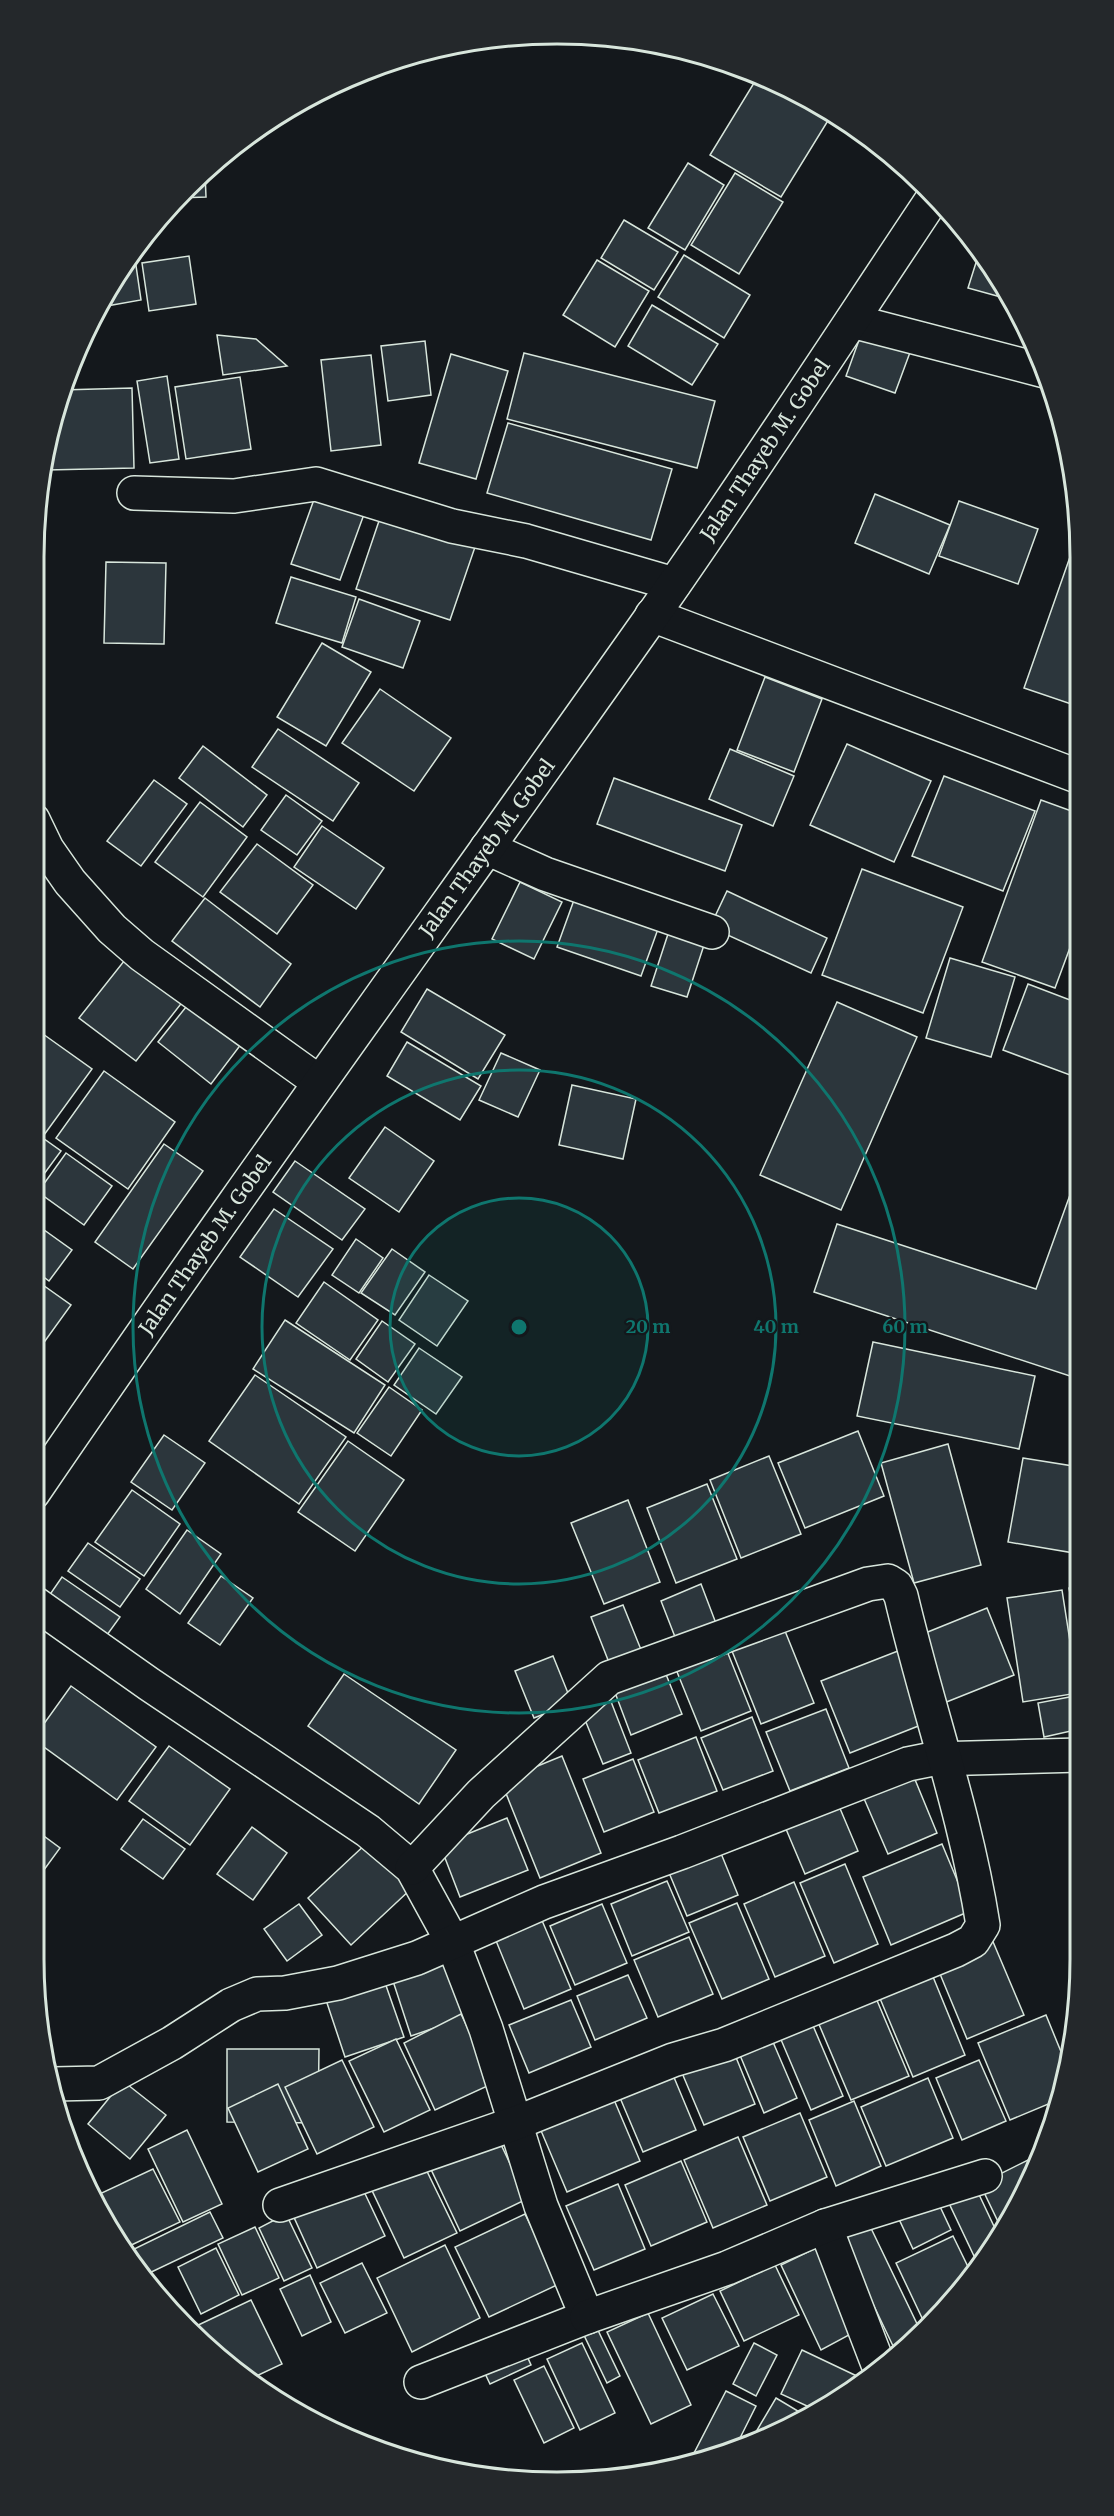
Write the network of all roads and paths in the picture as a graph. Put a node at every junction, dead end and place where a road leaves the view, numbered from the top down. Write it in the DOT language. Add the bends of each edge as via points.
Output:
graph roads {
  1 [pos="929,204"];
  2 [pos="852,321"];
  3 [pos="1034,368"];
  4 [pos="134,493"];
  5 [pos="674,584"];
  6 [pos="652,615"];
  7 [pos="1070,773"];
  8 [pos="44,848"];
  9 [pos="487,848"];
  10 [pos="712,932"];
  11 [pos="319,1083"];
  12 [pos="44,1474"];
  13 [pos="44,1610"];
  14 [pos="1070,1755"];
  15 [pos="947,1759"];
  16 [pos="412,1868"];
  17 [pos="452,1941"];
  18 [pos="59,2084"];
  19 [pos="516,2123"];
  20 [pos="986,2176"];
  21 [pos="280,2205"];
  22 [pos="825,2226"];
  23 [pos="586,2317"];
  24 [pos="877,2361"];
  25 [pos="421,2382"];
  1 -- 2 [label="street, Jalan Thayeb M. Gobel"];
  2 -- 3 [label="street"];
  2 -- 5 [label="street, Jalan Thayeb M. Gobel"];
  4 -- 5 [label="street" via="234,496 316,484 452,526 526,542"];
  5 -- 6 [label="street, Jalan Thayeb M. Gobel"];
  6 -- 7 [label="street"];
  6 -- 9 [label="street, Jalan Thayeb M. Gobel"];
  8 -- 11 [label="street" via="83,901 142,955"];
  9 -- 10 [label="street" via="545,874"];
  9 -- 11 [label="street, Jalan Thayeb M. Gobel"];
  11 -- 12 [label="street, Jalan Thayeb M. Gobel"];
  13 -- 16 [label="street" via="368,1831"];
  14 -- 15 [label="street"];
  15 -- 16 [label="street" via="900,1596 896,1586 879,1581 609,1678 482,1794"];
  15 -- 17 [label="street" via="919,1761 881,1774"];
  15 -- 19 [label="street" via="975,1872 983,1925 973,1941 772,2026 673,2060"];
  16 -- 17 [label="street"];
  17 -- 18 [label="street" via="417,1958 338,1983 257,1994 231,2005 99,2083"];
  17 -- 19 [label="street"];
  19 -- 21 [label="street"];
  19 -- 23 [label="street" via="541,2206"];
  20 -- 22 [label="street"];
  22 -- 23 [label="street" via="727,2268"];
  22 -- 24 [label="street"];
  23 -- 25 [label="street"];
}
